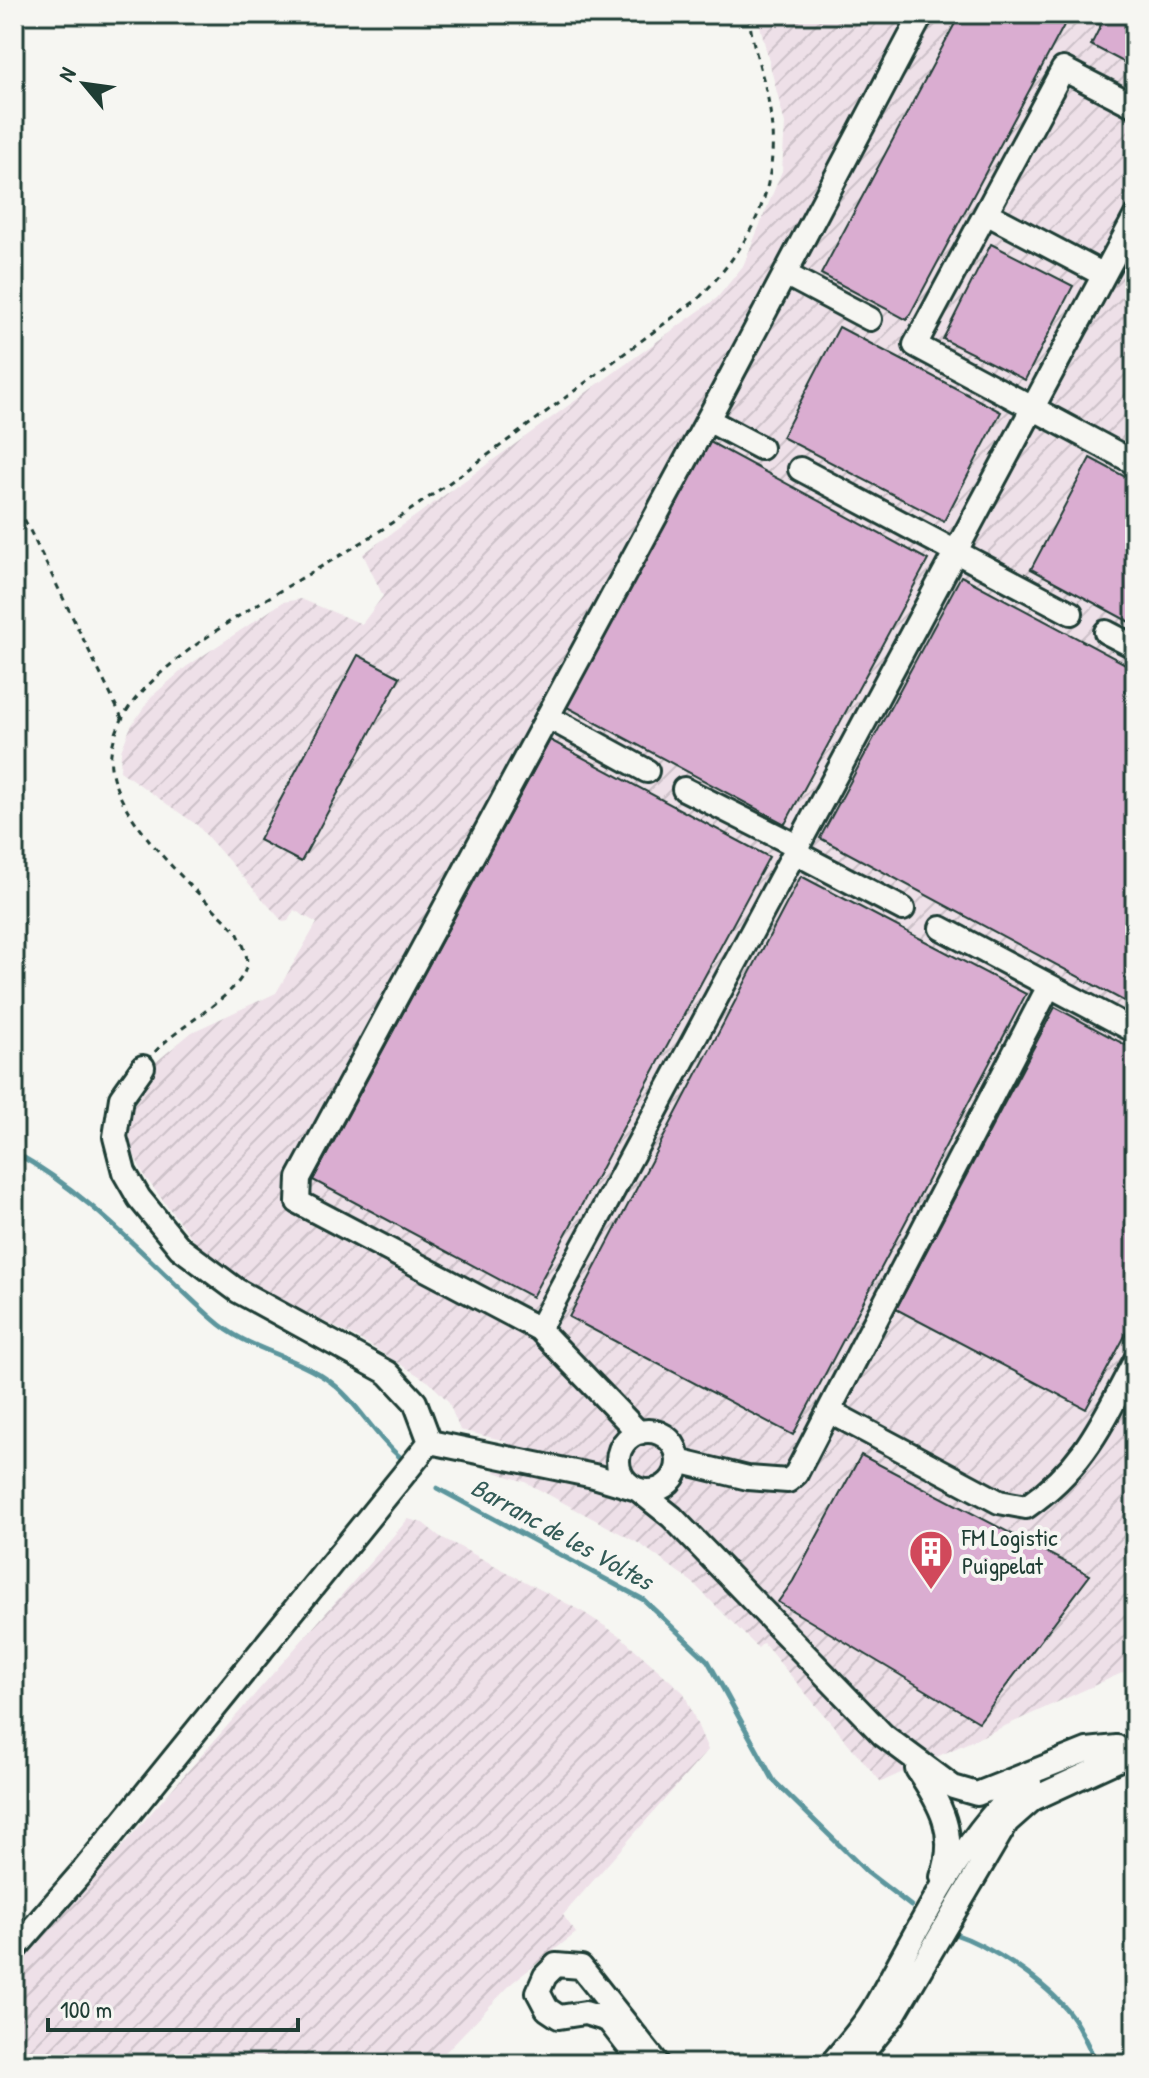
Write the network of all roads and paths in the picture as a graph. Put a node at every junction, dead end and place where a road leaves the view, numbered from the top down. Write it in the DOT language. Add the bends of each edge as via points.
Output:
graph roads {
  1 [pos="749,14"];
  2 [pos="922,14"];
  3 [pos="1135,106"];
  4 [pos="986,213"];
  5 [pos="1135,217"];
  6 [pos="785,274"];
  7 [pos="1104,275"];
  8 [pos="870,319"];
  9 [pos="1035,409"];
  10 [pos="708,420"];
  11 [pos="761,448"];
  12 [pos="1135,463"];
  13 [pos="800,469"];
  14 [pos="14,498"];
  15 [pos="957,552"];
  16 [pos="1071,613"];
  17 [pos="1106,632"];
  18 [pos="1135,647"];
  19 [pos="548,717"];
  20 [pos="122,718"];
  21 [pos="647,771"];
  22 [pos="684,789"];
  23 [pos="796,849"];
  24 [pos="903,909"];
  25 [pos="941,928"];
  26 [pos="1049,986"];
  27 [pos="1135,1031"];
  28 [pos="143,1067"];
  29 [pos="539,1329"];
  30 [pos="1135,1361"];
  31 [pos="829,1411"];
  32 [pos="639,1433"];
  33 [pos="430,1442"];
  34 [pos="678,1461"];
  35 [pos="637,1489"];
  36 [pos="1129,1746"];
  37 [pos="909,1758"];
  38 [pos="953,1787"];
  39 [pos="1055,1788"];
  40 [pos="947,1818"];
  41 [pos="983,1829"];
  42 [pos="929,1914"];
  43 [pos="14,1950"];
  44 [pos="900,2003"];
  45 [pos="871,2014"];
  46 [pos="642,2064"];
  47 [pos="658,2064"];
  48 [pos="817,2064"];
  49 [pos="831,2064"];
  50 [pos="854,2064"];
  1 -- 20 [label="path" via="773,136 769,185 732,263 698,299 389,525 179,660 139,694"];
  2 -- 6 [label="street"];
  3 -- 4 [label="street" via="1063,69"];
  4 -- 7 [label="street"];
  4 -- 9 [label="street" via="915,345"];
  5 -- 7 [label="street"];
  6 -- 8 [label="street"];
  6 -- 10 [label="street"];
  7 -- 9 [label="street"];
  9 -- 12 [label="street"];
  9 -- 15 [label="street"];
  10 -- 11 [label="street"];
  10 -- 19 [label="street"];
  13 -- 15 [label="street"];
  14 -- 20 [label="path"];
  15 -- 16 [label="street"];
  15 -- 23 [label="street"];
  17 -- 18 [label="street"];
  19 -- 21 [label="street"];
  19 -- 29 [label="street" via="299,1178 298,1202"];
  20 -- 28 [label="path" via="111,754 118,795 143,831 237,932 246,950 246,968 237,985 169,1035"];
  22 -- 23 [label="street"];
  23 -- 24 [label="street"];
  23 -- 29 [label="street"];
  25 -- 26 [label="street"];
  26 -- 27 [label="street"];
  26 -- 31 [label="street"];
  28 -- 33 [label="street" via="121,1098 115,1137 124,1172 139,1198 180,1248 238,1291 388,1373 415,1402"];
  29 -- 32 [label="street"];
  30 -- 31 [label="street" via="1092,1441 1060,1484 1026,1507 999,1502"];
  31 -- 34 [label="street" via="788,1481 748,1478"];
  32 -- 34 [label="street" via="664,1436 672,1442"];
  32 -- 35 [label="street" via="627,1440 618,1457 622,1476"];
  33 -- 35 [label="street"];
  33 -- 43 [label="street"];
  34 -- 35 [label="street" via="665,1486"];
  35 -- 37 [label="street" via="672,1517"];
  36 -- 38 [label="street" via="1087,1750 977,1794"];
  36 -- 39 [label="street"];
  36 -- 41 [label="street" via="1025,1785"];
  37 -- 38 [label="street"];
  37 -- 40 [label="street"];
  38 -- 41 [label="street" via="973,1803"];
  39 -- 41 [label="street" via="1027,1792"];
  39 -- 44 [label="street" via="1007,1822"];
  40 -- 41 [label="street"];
  40 -- 42 [label="street" via="947,1864"];
  41 -- 42 [label="street"];
  41 -- 44 [label="street" via="977,1854 926,1936"];
  42 -- 45 [label="street"];
  44 -- 50 [label="street"];
  45 -- 48 [label="street"];
  45 -- 49 [label="street"];
  46 -- 47 [label="street" via="608,2020 585,2013 559,2017 547,2009 538,1992 556,1965 581,1967"];
}
